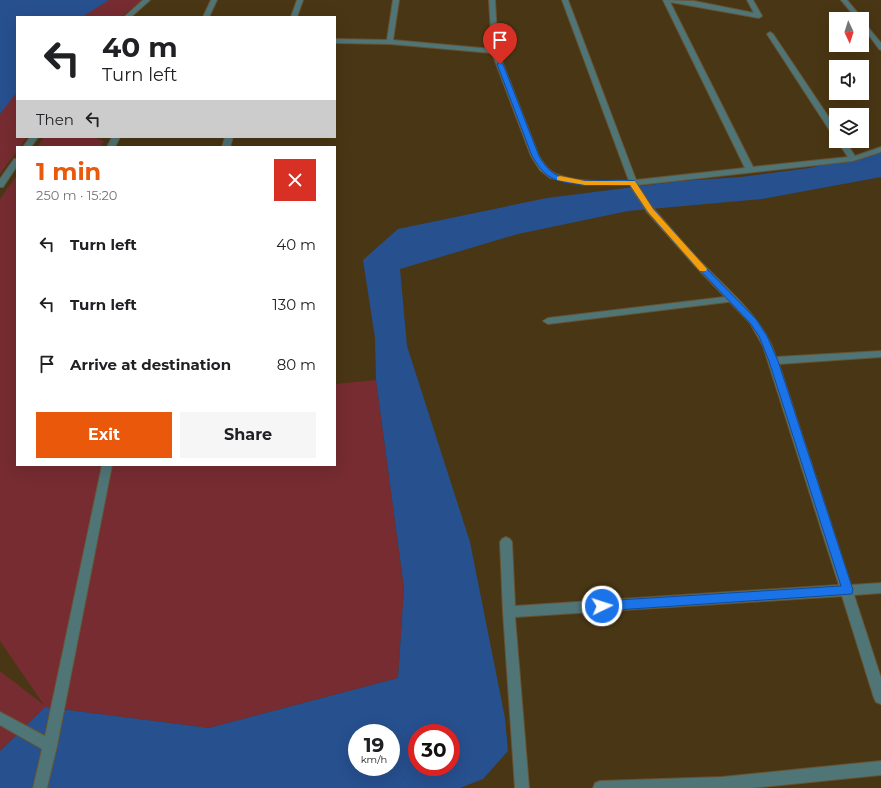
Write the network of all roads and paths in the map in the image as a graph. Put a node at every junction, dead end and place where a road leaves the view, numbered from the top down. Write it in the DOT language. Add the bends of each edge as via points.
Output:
graph roads {
  1 [pos="147,0"];
  2 [pos="214,0"];
  3 [pos="300,0"];
  4 [pos="396,0"];
  5 [pos="492,0"];
  6 [pos="564,0"];
  7 [pos="666,0"];
  8 [pos="671,0"];
  9 [pos="750,0"];
  10 [pos="844,0"];
  11 [pos="854,12"];
  12 [pos="128,16"];
  13 [pos="206,16"];
  14 [pos="294,16"];
  15 [pos="869,32"];
  16 [pos="770,34"];
  17 [pos="336,41"];
  18 [pos="390,42"];
  19 [pos="881,48"];
  20 [pos="495,51"];
  21 [pos="829,123"];
  22 [pos="846,148"];
  23 [pos="881,149"];
  24 [pos="853,159"];
  25 [pos="16,162"];
  26 [pos="750,170"];
  27 [pos="0,185"];
  28 [pos="634,186"];
  29 [pos="733,299"];
  30 [pos="548,321"];
  31 [pos="881,354"];
  32 [pos="773,361"];
  33 [pos="106,466"];
  34 [pos="506,542"];
  35 [pos="881,588"];
  36 [pos="848,590"];
  37 [pos="509,612"];
  38 [pos="881,698"];
  39 [pos="0,718"];
  40 [pos="48,751"];
  41 [pos="881,768"];
  42 [pos="722,786"];
  43 [pos="40,788"];
  44 [pos="522,788"];
  45 [pos="600,788"];
  1 -- 12 [label="street"];
  2 -- 13 [label="street"];
  3 -- 14 [label="street"];
  4 -- 18 [label="street"];
  5 -- 20 [label="street"];
  6 -- 28 [label="street"];
  7 -- 26 [label="street"];
  8 -- 9 [label="street" via="759,16"];
  10 -- 11 [label="street"];
  15 -- 19 [label="street"];
  16 -- 21 [label="street"];
  17 -- 18 [label="street"];
  18 -- 20 [label="street"];
  20 -- 28 [label="street" via="535,156 543,168 553,176 566,180"];
  22 -- 24 [label="street"];
  23 -- 24 [label="street"];
  24 -- 26 [label="street"];
  25 -- 27 [label="street"];
  26 -- 28 [label="street"];
  28 -- 29 [label="street" via="650,210"];
  29 -- 30 [label="street"];
  29 -- 32 [label="street" via="763,336"];
  31 -- 32 [label="street"];
  32 -- 36 [label="street"];
  33 -- 40 [label="street"];
  34 -- 37 [label="street"];
  35 -- 36 [label="street"];
  36 -- 37 [label="street"];
  36 -- 38 [label="street"];
  37 -- 44 [label="street"];
  39 -- 40 [label="street"];
  40 -- 43 [label="street"];
  41 -- 42 [label="street"];
  42 -- 45 [label="street"];
}
